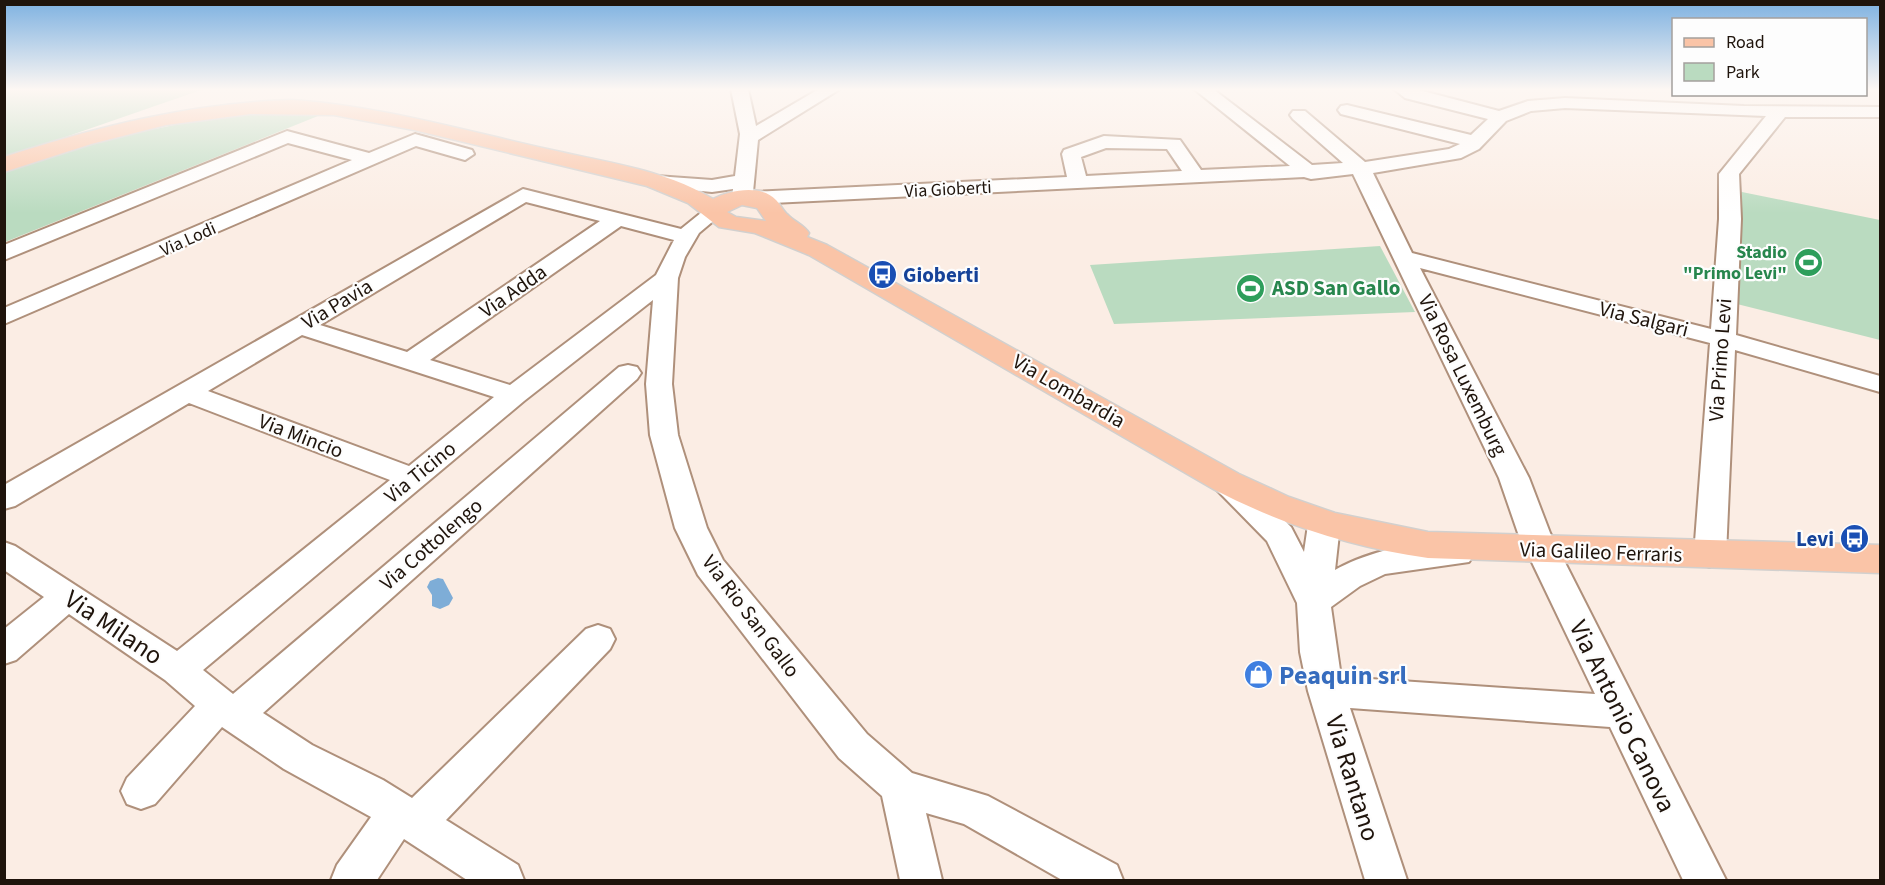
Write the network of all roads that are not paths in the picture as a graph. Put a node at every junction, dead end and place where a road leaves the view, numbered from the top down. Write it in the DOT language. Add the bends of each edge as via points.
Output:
graph roads {
  1 [pos="117,130"];
  2 [pos="440,130"];
  3 [pos="747,130"];
  4 [pos="761,130"];
  5 [pos="1256,130"];
  6 [pos="1316,130"];
  7 [pos="1428,130"];
  8 [pos="1487,130"];
  9 [pos="1764,130"];
  10 [pos="748,138"];
  11 [pos="1475,142"];
  12 [pos="465,154"];
  13 [pos="370,159"];
  14 [pos="4,165"];
  15 [pos="1361,170"];
  16 [pos="1311,173"];
  17 [pos="1197,178"];
  18 [pos="1078,183"];
  19 [pos="664,185"];
  20 [pos="739,201"];
  21 [pos="617,219"];
  22 [pos="740,223"];
  23 [pos="688,237"];
  24 [pos="818,250"];
  25 [pos="4,252"];
  26 [pos="1406,258"];
  27 [pos="666,278"];
  28 [pos="4,317"];
  29 [pos="299,326"];
  30 [pos="1722,339"];
  31 [pos="410,362"];
  32 [pos="628,373"];
  33 [pos="1881,384"];
  34 [pos="188,393"];
  35 [pos="514,396"];
  36 [pos="414,478"];
  37 [pos="1227,482"];
  38 [pos="4,499"];
  39 [pos="1324,525"];
  40 [pos="1527,550"];
  41 [pos="4,554"];
  42 [pos="1710,555"];
  43 [pos="1881,560"];
  44 [pos="68,596"];
  45 [pos="1314,603"];
  46 [pos="598,639"];
  47 [pos="4,650"];
  48 [pos="178,670"];
  49 [pos="1326,691"];
  50 [pos="227,710"];
  51 [pos="1622,712"];
  52 [pos="900,787"];
  53 [pos="141,791"];
  54 [pos="407,818"];
  55 [pos="352,880"];
  56 [pos="503,880"];
  57 [pos="921,880"];
  58 [pos="1102,880"];
  59 [pos="1386,880"];
  60 [pos="1705,880"];
  1 -- 14 [label="main road, Via Lombardia"];
  2 -- 19 [label="main road, Via Lombardia"];
  3 -- 10 [label="street"];
  4 -- 10 [label="street"];
  5 -- 16 [label="street"];
  6 -- 15 [label="street"];
  7 -- 11 [label="street"];
  8 -- 11 [label="street, Via Gioberti"];
  9 -- 30 [label="street, Via Primo Levi" via="1729,174"];
  10 -- 20 [label="street"];
  11 -- 15 [label="street, Via Gioberti" via="1454,154"];
  12 -- 13 [label="street, Via Lodi" via="415,140"];
  13 -- 25 [label="street" via="287,137"];
  13 -- 28 [label="street, Via Lodi"];
  15 -- 16 [label="street, Via Gioberti"];
  15 -- 26 [label="street, Via Rosa Luxemburg"];
  16 -- 17 [label="street, Via Gioberti"];
  17 -- 18 [label="street, Via Gioberti"];
  17 -- 18 [label="street" via="1173,144 1104,142 1071,154"];
  18 -- 20 [label="street, Via Gioberti"];
  19 -- 20 [label="main road, Via Lombardia"];
  19 -- 20 [label="street" via="674,180 716,188"];
  20 -- 22 [label="main road, Via Lombardia" via="721,220"];
  20 -- 23 [label="street, Via Rio San Gallo" via="692,230"];
  20 -- 24 [label="main road, Via Lombardia"];
  21 -- 23 [label="street, Via Pavia"];
  21 -- 29 [label="street, Via Pavia" via="523,195"];
  21 -- 31 [label="street, Via Adda"];
  22 -- 23 [label="street"];
  22 -- 24 [label="main road, Via Lombardia" via="761,227"];
  23 -- 27 [label="street, Via Rio San Gallo"];
  24 -- 37 [label="main road, Via Lombardia"];
  26 -- 30 [label="street, Via Salgari"];
  26 -- 40 [label="street, Via Rosa Luxemburg" via="1514,478"];
  27 -- 35 [label="street, Via Ticino"];
  27 -- 52 [label="street, Via Rio San Gallo" via="659,384 663,425 691,528 710,567 839,729"];
  29 -- 31 [label="street"];
  29 -- 34 [label="street, Via Pavia"];
  30 -- 33 [label="street, Via Salgari"];
  30 -- 42 [label="street, Via Primo Levi"];
  31 -- 35 [label="street"];
  32 -- 50 [label="street, Via Cottolengo"];
  34 -- 36 [label="street, Via Mincio"];
  34 -- 38 [label="street, Via Pavia"];
  35 -- 36 [label="street, Via Ticino"];
  36 -- 48 [label="street, Via Ticino"];
  37 -- 39 [label="main road, Via Lombardia"];
  37 -- 45 [label="street, Via Rantano" via="1280,535"];
  39 -- 40 [label="main road, Via Galileo Ferraris" via="1419,544"];
  39 -- 45 [label="street, Via Rantano"];
  40 -- 42 [label="main road, Via Galileo Ferraris"];
  40 -- 45 [label="street" via="1375,563 1348,577"];
  40 -- 51 [label="street, Via Antonio Canova"];
  41 -- 44 [label="street, Via Milano"];
  42 -- 43 [label="main road, Via Galileo Ferraris"];
  44 -- 47 [label="street"];
  44 -- 48 [label="street, Via Milano"];
  45 -- 49 [label="street, Via Rantano"];
  46 -- 54 [label="street"];
  48 -- 50 [label="street, Via Milano"];
  49 -- 51 [label="street"];
  49 -- 59 [label="street, Via Rantano"];
  50 -- 53 [label="street"];
  50 -- 54 [label="street, Via Milano" via="298,757 369,793"];
  51 -- 60 [label="street, Via Antonio Canova"];
  52 -- 57 [label="street"];
  52 -- 58 [label="street, Via Rio San Gallo" via="974,809"];
  54 -- 55 [label="street"];
  54 -- 56 [label="street, Via Milano"];
}
